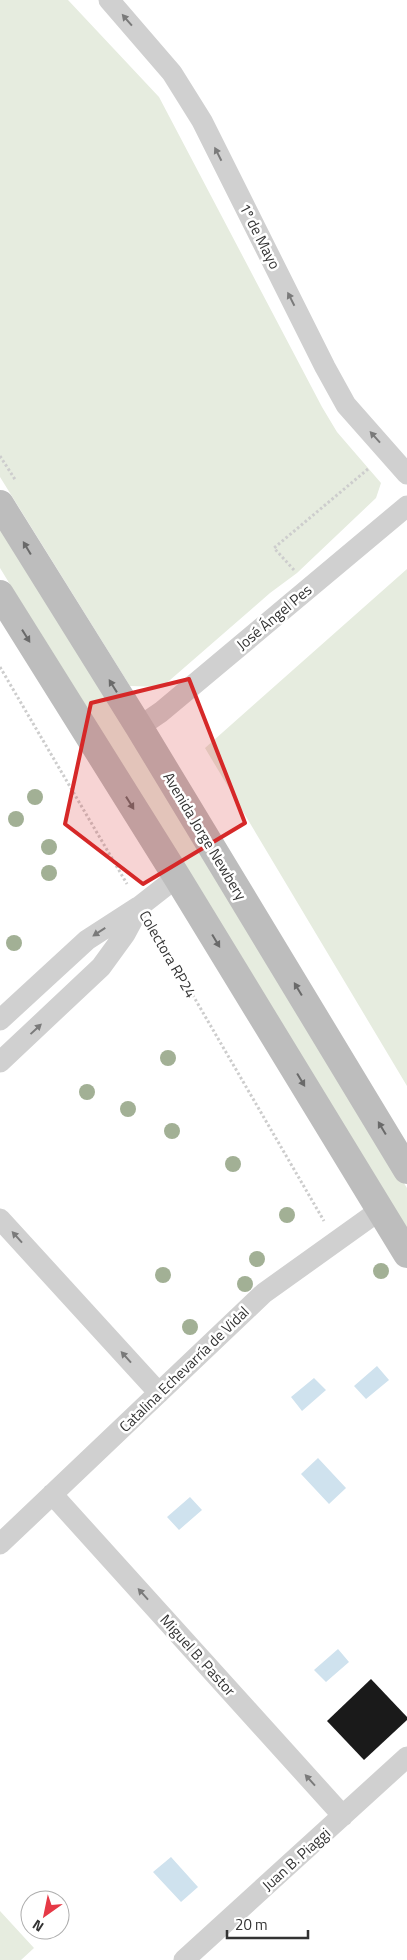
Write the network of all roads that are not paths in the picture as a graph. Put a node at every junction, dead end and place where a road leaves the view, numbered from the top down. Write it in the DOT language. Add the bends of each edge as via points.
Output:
graph roads {
  1 [pos="109,0"];
  2 [pos="407,474"];
  3 [pos="0,504"];
  4 [pos="407,506"];
  5 [pos="0,594"];
  6 [pos="139,727"];
  7 [pos="176,877"];
  8 [pos="140,906"];
  9 [pos="0,1020"];
  10 [pos="0,1062"];
  11 [pos="407,1170"];
  12 [pos="380,1210"];
  13 [pos="0,1219"];
  14 [pos="407,1254"];
  15 [pos="159,1393"];
  16 [pos="52,1494"];
  17 [pos="0,1544"];
  18 [pos="407,1757"];
  19 [pos="343,1816"];
  20 [pos="184,1960"];
  2 -- 1 [label="street, 1º de Mayo, one-way" via="346,404 202,121 172,73"];
  6 -- 3 [label="main road, Avenida Jorge Newbery, one-way"];
  4 -- 6 [label="street, José Ángel Pes"];
  5 -- 7 [label="main road, one-way"];
  11 -- 6 [label="main road, Avenida Jorge Newbery, one-way"];
  7 -- 8 [label="street"];
  7 -- 12 [label="main road, one-way"];
  8 -- 9 [label="street, one-way" via="87,940"];
  10 -- 8 [label="street, one-way" via="101,967"];
  12 -- 14 [label="main road"];
  12 -- 15 [label="street, Catalina Echevarría de Vidal" via="264,1293"];
  15 -- 13 [label="street, one-way"];
  15 -- 16 [label="street, Catalina Echevarría de Vidal"];
  16 -- 17 [label="street, Catalina Echevarría de Vidal"];
  19 -- 16 [label="street, Miguel B. Pastor, one-way"];
  18 -- 19 [label="street, Juan B. Piaggi"];
  19 -- 20 [label="street, Juan B. Piaggi"];
}
